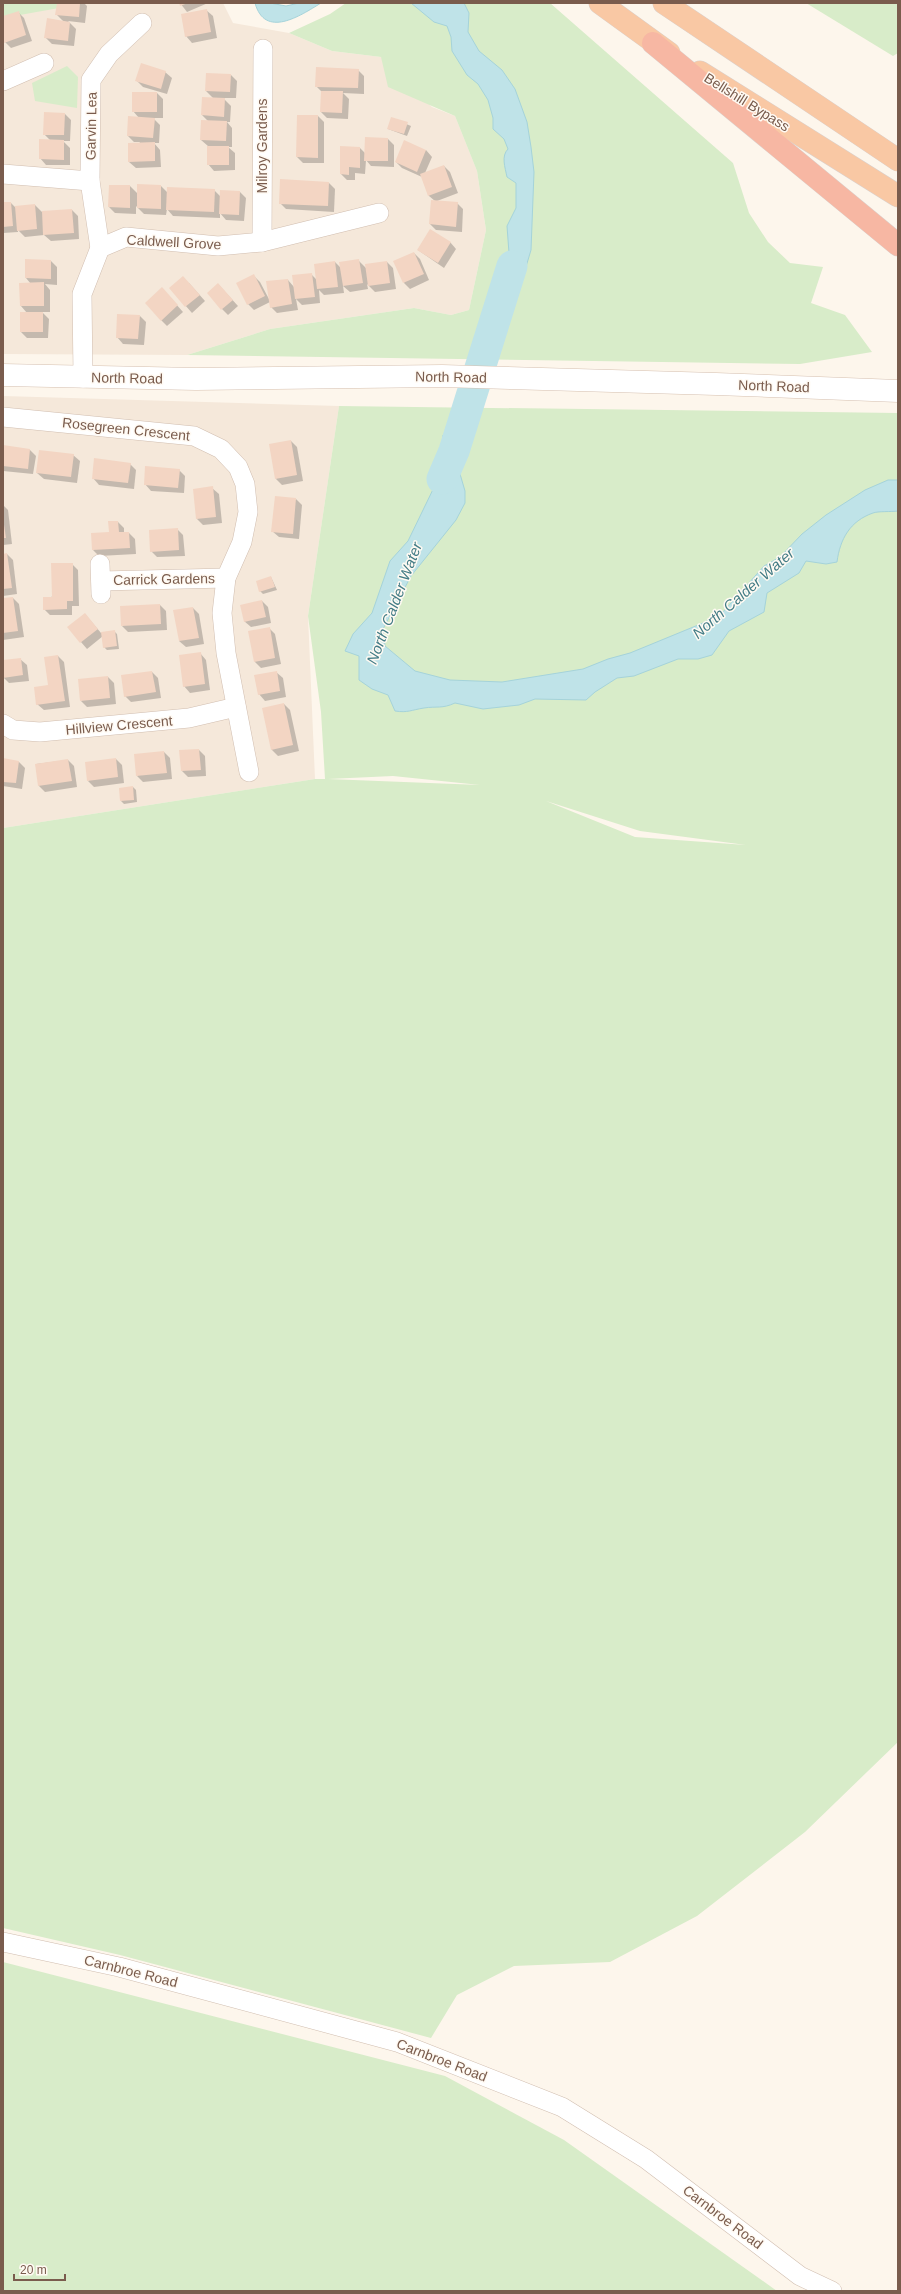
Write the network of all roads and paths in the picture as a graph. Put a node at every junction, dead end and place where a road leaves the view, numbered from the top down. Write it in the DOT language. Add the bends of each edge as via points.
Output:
graph roads {
  1 [pos="600,3"];
  2 [pos="664,3"];
  3 [pos="142,23"];
  4 [pos="653,43"];
  5 [pos="263,49"];
  6 [pos="44,63"];
  7 [pos="3,81"];
  8 [pos="898,160"];
  9 [pos="3,174"];
  10 [pos="90,181"];
  11 [pos="898,196"];
  12 [pos="379,213"];
  13 [pos="262,242"];
  14 [pos="898,245"];
  15 [pos="100,248"];
  16 [pos="3,375"];
  17 [pos="83,378"];
  18 [pos="898,391"];
  19 [pos="3,417"];
  20 [pos="226,578"];
  21 [pos="101,580"];
  22 [pos="236,707"];
  23 [pos="3,724"];
  24 [pos="249,772"];
  25 [pos="3,1942"];
  26 [pos="832,2291"];
  1 -- 4 [label="highway, Bellshill Bypass"];
  2 -- 8 [label="highway"];
  3 -- 10 [label="street, Garvin Lea" via="109,54 91,80"];
  4 -- 11 [label="highway, Bellshill Bypass"];
  4 -- 14 [label="highway"];
  5 -- 13 [label="street, Milroy Gardens"];
  6 -- 7 [label="street"];
  9 -- 10 [label="street"];
  10 -- 15 [label="street, Garvin Lea"];
  12 -- 13 [label="street, Caldwell Grove"];
  13 -- 15 [label="street, Caldwell Grove" via="218,246 126,237"];
  15 -- 17 [label="street" via="82,294"];
  16 -- 17 [label="main road, North Road"];
  17 -- 18 [label="main road, North Road" via="442,376"];
  19 -- 20 [label="street, Rosegreen Crescent" via="194,436 221,449 238,467 243,478 248,512 242,542"];
  20 -- 21 [label="street, Carrick Gardens"];
  20 -- 22 [label="street, Rosegreen Crescent" via="222,613"];
  22 -- 23 [label="street, Hillview Crescent" via="189,718 40,732 13,730"];
  22 -- 24 [label="street, Rosegreen Crescent"];
  25 -- 26 [label="street, Carnbroe Road" via="119,1967 397,2042 562,2107 646,2159 800,2276"];
}
